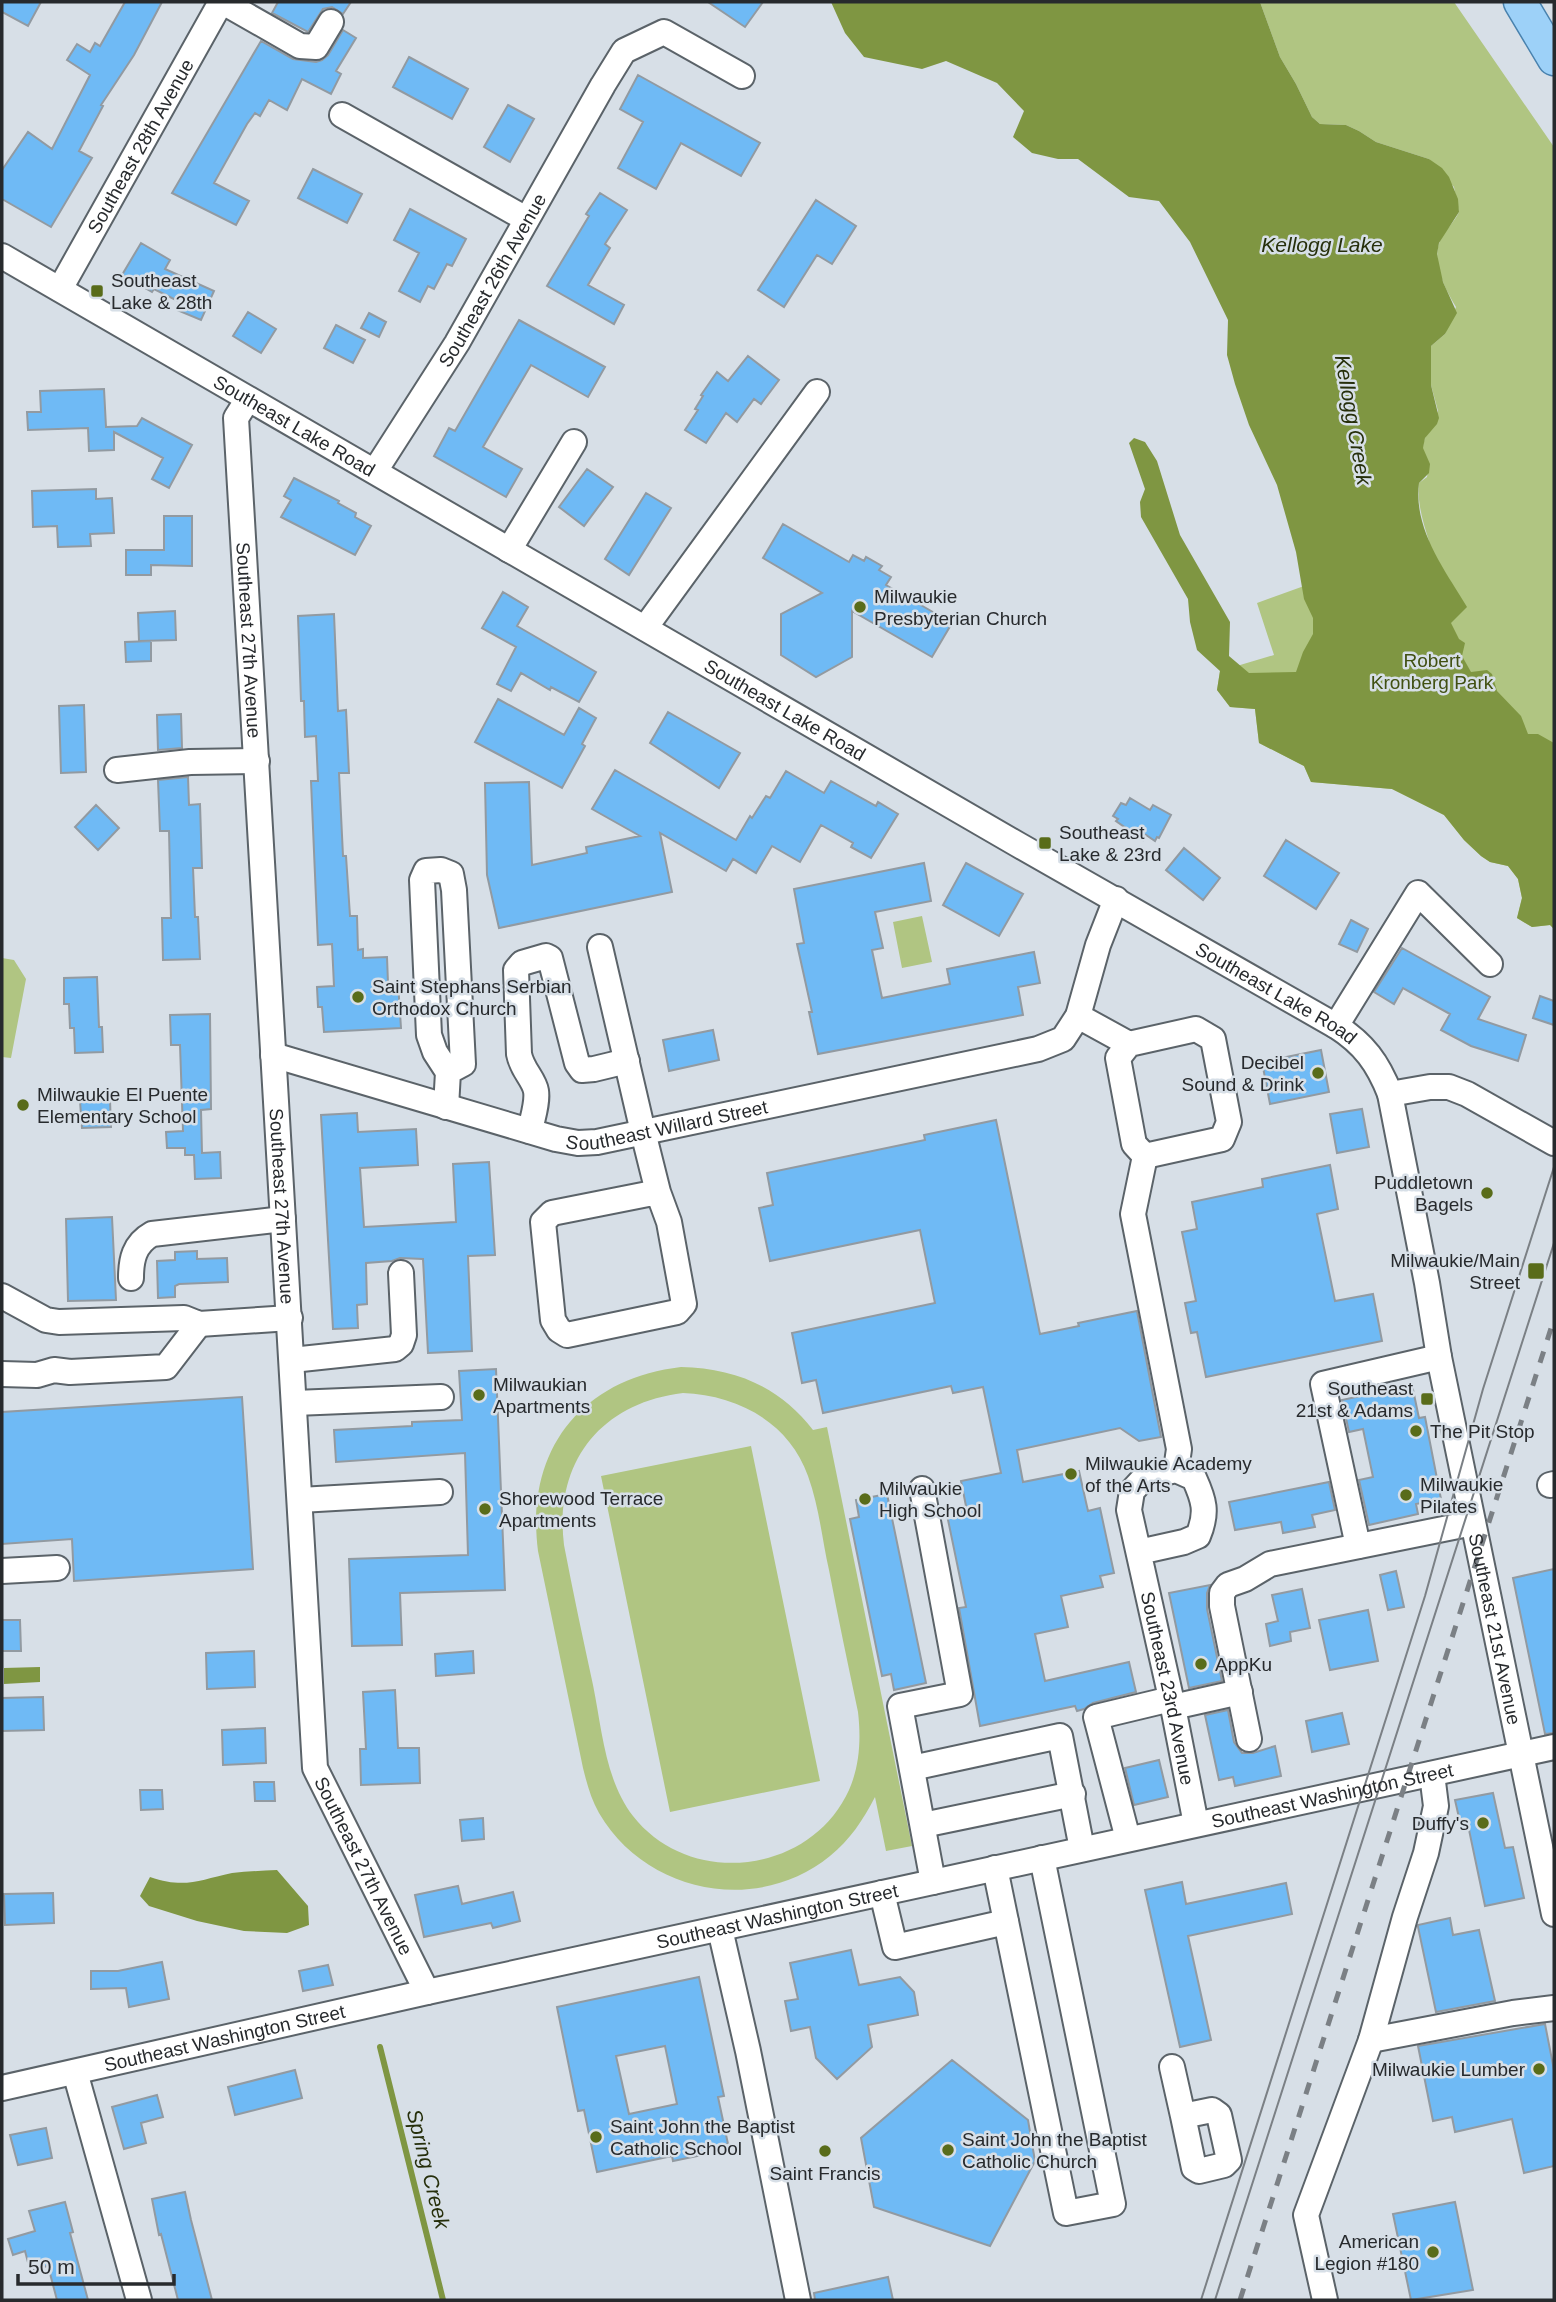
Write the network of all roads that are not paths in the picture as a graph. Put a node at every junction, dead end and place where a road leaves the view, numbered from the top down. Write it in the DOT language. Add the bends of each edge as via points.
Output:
graph roads {
  1 [pos="222,2"];
  2 [pos="1520,2"];
  3 [pos="331,22"];
  4 [pos="1554,59"];
  5 [pos="742,76"];
  6 [pos="342,115"];
  7 [pos="526,219"];
  8 [pos="2,257"];
  9 [pos="60,289"];
  10 [pos="817,391"];
  11 [pos="248,399"];
  12 [pos="574,442"];
  13 [pos="375,471"];
  14 [pos="509,550"];
  15 [pos="645,628"];
  16 [pos="257,761"];
  17 [pos="117,770"];
  18 [pos="1116,900"];
  19 [pos="600,947"];
  20 [pos="1490,964"];
  21 [pos="1078,1016"];
  22 [pos="1336,1026"];
  23 [pos="1129,1044"];
  24 [pos="273,1055"];
  25 [pos="627,1061"];
  26 [pos="448,1072"];
  27 [pos="1390,1094"];
  28 [pos="446,1107"];
  29 [pos="530,1131"];
  30 [pos="643,1132"];
  31 [pos="1554,1143"];
  32 [pos="1144,1156"];
  33 [pos="658,1192"];
  34 [pos="284,1219"];
  35 [pos="401,1273"];
  36 [pos="131,1278"];
  37 [pos="2,1296"];
  38 [pos="290,1318"];
  39 [pos="199,1324"];
  40 [pos="1439,1357"];
  41 [pos="292,1360"];
  42 [pos="2,1374"];
  43 [pos="440,1397"];
  44 [pos="295,1403"];
  45 [pos="1176,1470"];
  46 [pos="922,1489"];
  47 [pos="440,1492"];
  48 [pos="300,1500"];
  49 [pos="1473,1523"];
  50 [pos="1358,1546"];
  51 [pos="1139,1552"];
  52 [pos="57,1568"];
  53 [pos="2,1571"];
  54 [pos="1240,1692"];
  55 [pos="1172,1703"];
  56 [pos="1249,1739"];
  57 [pos="1554,1747"];
  58 [pos="1521,1755"];
  59 [pos="912,1768"];
  60 [pos="1432,1774"];
  61 [pos="1073,1794"];
  62 [pos="1196,1824"];
  63 [pos="923,1825"];
  64 [pos="1128,1839"];
  65 [pos="1082,1849"];
  66 [pos="1042,1858"];
  67 [pos="995,1868"];
  68 [pos="933,1882"];
  69 [pos="882,1892"];
  70 [pos="1554,1914"];
  71 [pos="1006,1922"];
  72 [pos="720,1929"];
  73 [pos="427,1992"];
  74 [pos="1554,2008"];
  75 [pos="1371,2040"];
  76 [pos="1172,2067"];
  77 [pos="75,2072"];
  78 [pos="2,2088"];
  79 [pos="1183,2116"];
  80 [pos="139,2300"];
  81 [pos="798,2300"];
  82 [pos="1325,2300"];
  1 -- 3 [label="street" via="308,48 316,47"];
  1 -- 9 [label="street, Southeast 28th Avenue"];
  2 -- 4 [label="main road"];
  5 -- 7 [label="street, Southeast 26th Avenue" via="664,32 624,51"];
  6 -- 7 [label="street"];
  7 -- 13 [label="street, Southeast 26th Avenue" via="457,343"];
  8 -- 9 [label="street, Southeast Lake Road"];
  9 -- 11 [label="street, Southeast Lake Road"];
  10 -- 15 [label="street"];
  11 -- 13 [label="street, Southeast Lake Road"];
  11 -- 16 [label="street, Southeast 27th Avenue" via="236,418"];
  12 -- 14 [label="street"];
  13 -- 14 [label="street, Southeast Lake Road"];
  14 -- 15 [label="street, Southeast Lake Road"];
  15 -- 18 [label="street, Southeast Lake Road"];
  16 -- 17 [label="street"];
  16 -- 24 [label="street, Southeast 27th Avenue"];
  18 -- 21 [label="street"];
  18 -- 22 [label="street, Southeast Lake Road"];
  19 -- 25 [label="street"];
  20 -- 22 [label="street" via="1418,893"];
  21 -- 23 [label="street"];
  21 -- 30 [label="street, Southeast Willard Street" via="1063,1039 1038,1049"];
  22 -- 27 [label="street, Southeast Lake Road" via="1367,1051"];
  23 -- 32 [label="street" via="1118,1058 1134,1144"];
  23 -- 32 [label="street" via="1196,1029 1213,1038 1229,1122 1222,1139"];
  24 -- 28 [label="street, Southeast Willard Street"];
  24 -- 34 [label="street, Southeast 27th Avenue"];
  25 -- 29 [label="street" via="582,1070 550,958 522,963 516,970 519,1054 536,1094"];
  25 -- 30 [label="street"];
  26 -- 26 [label="street" via="463,1064 454,890 451,874 426,871 422,880 429,1035"];
  26 -- 28 [label="street"];
  27 -- 31 [label="street" via="1449,1087"];
  27 -- 40 [label="street, Southeast 21st Avenue"];
  28 -- 29 [label="street, Southeast Willard Street"];
  29 -- 30 [label="street, Southeast Willard Street" via="578,1143"];
  30 -- 33 [label="street"];
  32 -- 45 [label="street" via="1133,1214 1179,1449"];
  33 -- 33 [label="street" via="669,1222 684,1304 677,1312 628,1323 567,1335 558,1330 553,1320 543,1222 552,1213"];
  34 -- 36 [label="street" via="152,1234 133,1254"];
  34 -- 38 [label="street, Southeast 27th Avenue"];
  35 -- 41 [label="street" via="404,1335 395,1349"];
  37 -- 39 [label="street" via="46,1320 184,1318"];
  38 -- 39 [label="street"];
  38 -- 41 [label="street, Southeast 27th Avenue"];
  39 -- 42 [label="street" via="166,1367"];
  40 -- 49 [label="street, Southeast 21st Avenue"];
  40 -- 50 [label="street" via="1323,1384"];
  41 -- 44 [label="street, Southeast 27th Avenue"];
  43 -- 44 [label="street"];
  44 -- 48 [label="street, Southeast 27th Avenue"];
  45 -- 51 [label="street" via="1145,1477 1132,1491 1129,1510"];
  45 -- 51 [label="street" via="1194,1478 1204,1500 1198,1535"];
  46 -- 59 [label="street" via="960,1694 900,1706"];
  47 -- 48 [label="street"];
  48 -- 73 [label="street, Southeast 27th Avenue" via="315,1768"];
  49 -- 50 [label="street"];
  49 -- 58 [label="street, Southeast 21st Avenue"];
  50 -- 54 [label="street" via="1270,1564 1222,1593"];
  51 -- 55 [label="street, Southeast 23rd Avenue"];
  52 -- 53 [label="street"];
  54 -- 55 [label="street"];
  54 -- 56 [label="street"];
  55 -- 62 [label="street, Southeast 23rd Avenue"];
  55 -- 64 [label="street" via="1096,1717"];
  57 -- 58 [label="street, Southeast Washington Street"];
  58 -- 60 [label="street, Southeast Washington Street"];
  58 -- 70 [label="street, Southeast 21st Avenue"];
  59 -- 61 [label="street" via="1060,1736"];
  59 -- 63 [label="street"];
  60 -- 62 [label="street, Southeast Washington Street"];
  60 -- 75 [label="street" via="1436,1806 1426,1853"];
  61 -- 63 [label="street"];
  61 -- 65 [label="street"];
  62 -- 64 [label="street, Southeast Washington Street"];
  63 -- 68 [label="street"];
  64 -- 65 [label="street, Southeast Washington Street"];
  65 -- 66 [label="street, Southeast Washington Street"];
  66 -- 67 [label="street, Southeast Washington Street"];
  66 -- 71 [label="street" via="1113,2204 1066,2213"];
  67 -- 68 [label="street, Southeast Washington Street"];
  67 -- 71 [label="street"];
  68 -- 69 [label="street, Southeast Washington Street"];
  69 -- 71 [label="street" via="895,1947"];
  69 -- 72 [label="street, Southeast Washington Street"];
  72 -- 73 [label="street, Southeast Washington Street"];
  72 -- 81 [label="street"];
  73 -- 77 [label="street, Southeast Washington Street"];
  74 -- 75 [label="street"];
  75 -- 82 [label="street" via="1306,2215"];
  76 -- 79 [label="street"];
  77 -- 78 [label="street, Southeast Washington Street"];
  77 -- 80 [label="street"];
}
